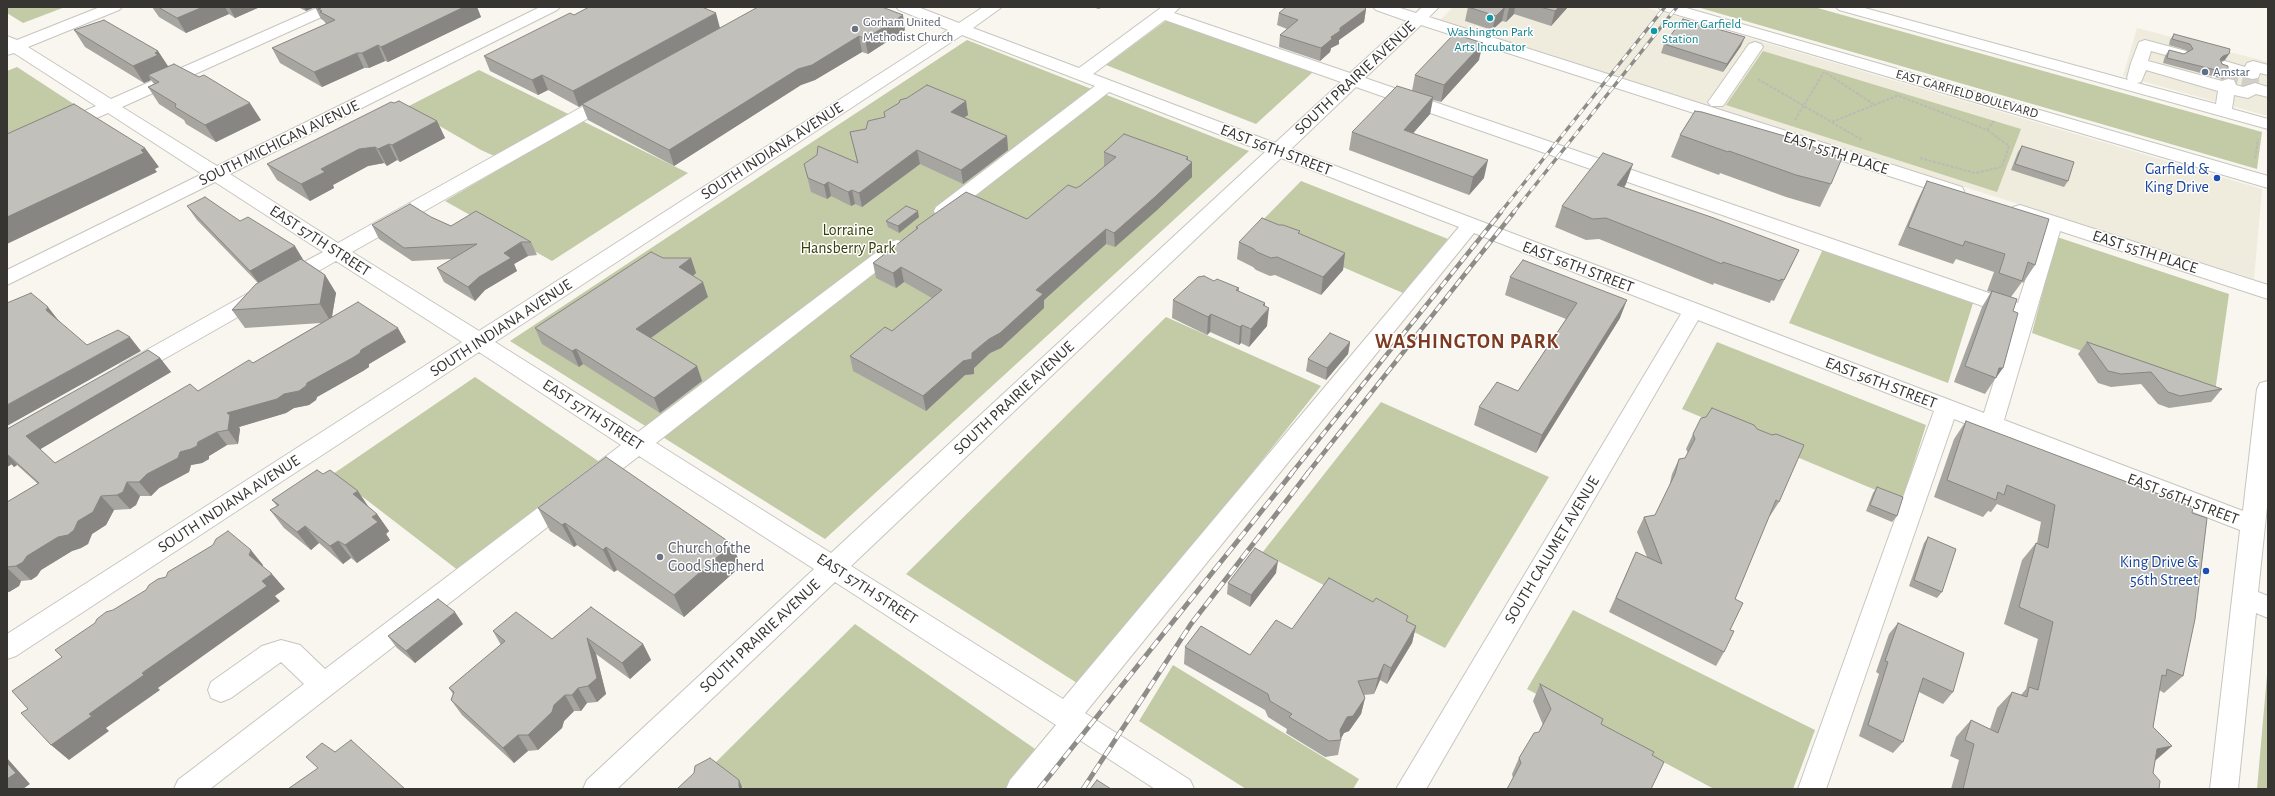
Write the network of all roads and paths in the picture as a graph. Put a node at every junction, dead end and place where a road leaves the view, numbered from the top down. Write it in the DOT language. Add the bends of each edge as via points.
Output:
graph roads {
  1 [pos="114,7"];
  2 [pos="332,7"];
  3 [pos="552,7"];
  4 [pos="904,7"];
  5 [pos="994,7"];
  6 [pos="1381,7"];
  7 [pos="1666,7"];
  8 [pos="1844,7"];
  9 [pos="1167,10"];
  10 [pos="1870,10"];
  11 [pos="1425,13"];
  12 [pos="960,29"];
  13 [pos="10,46"];
  14 [pos="1756,47"];
  15 [pos="1740,68"];
  16 [pos="1826,68"];
  17 [pos="2268,70"];
  18 [pos="1824,72"];
  19 [pos="1081,75"];
  20 [pos="2229,76"];
  21 [pos="1353,80"];
  22 [pos="2255,84"];
  23 [pos="1107,85"];
  24 [pos="2132,86"];
  25 [pos="624,90"];
  26 [pos="1902,90"];
  27 [pos="1899,96"];
  28 [pos="1717,102"];
  29 [pos="110,106"];
  30 [pos="1804,106"];
  31 [pos="1876,106"];
  32 [pos="2222,112"];
  33 [pos="1997,118"];
  34 [pos="1831,122"];
  35 [pos="2268,124"];
  36 [pos="1791,126"];
  37 [pos="1987,130"];
  38 [pos="2258,138"];
  39 [pos="1868,142"];
  40 [pos="1278,151"];
  41 [pos="7,152"];
  42 [pos="1913,156"];
  43 [pos="2255,159"];
  44 [pos="216,174"];
  45 [pos="2268,182"];
  46 [pos="1970,195"];
  47 [pos="2000,205"];
  48 [pos="2053,222"];
  49 [pos="1471,225"];
  50 [pos="338,252"];
  51 [pos="7,278"];
  52 [pos="2268,292"];
  53 [pos="1693,311"];
  54 [pos="2025,313"];
  55 [pos="479,342"];
  56 [pos="110,380"];
  57 [pos="2268,389"];
  58 [pos="1946,409"];
  59 [pos="1991,426"];
  60 [pos="639,444"];
  61 [pos="2253,525"];
  62 [pos="833,568"];
  63 [pos="2245,598"];
  64 [pos="2268,607"];
  65 [pos="7,648"];
  66 [pos="323,685"];
  67 [pos="222,690"];
  68 [pos="1070,719"];
  69 [pos="188,789"];
  70 [pos="597,789"];
  71 [pos="1020,789"];
  72 [pos="1180,789"];
  73 [pos="1410,789"];
  74 [pos="1812,789"];
  75 [pos="2224,789"];
  1 -- 13 [label="street"];
  2 -- 29 [label="street"];
  3 -- 44 [label="street, SOUTH MICHIGAN AVENUE"];
  4 -- 12 [label="street, EAST 56TH STREET"];
  5 -- 12 [label="street, SOUTH INDIANA AVENUE"];
  6 -- 11 [label="street, EAST 55TH PLACE"];
  7 -- 45 [label="street, EAST GARFIELD BOULEVARD"];
  8 -- 10 [label="street"];
  9 -- 19 [label="street"];
  9 -- 21 [label="street"];
  10 -- 24 [label="street"];
  11 -- 21 [label="street, SOUTH PRAIRIE AVENUE"];
  11 -- 46 [label="street, EAST 55TH PLACE"];
  12 -- 19 [label="street, EAST 56TH STREET"];
  12 -- 55 [label="street, SOUTH INDIANA AVENUE"];
  13 -- 29 [label="street, EAST 57TH STREET"];
  14 -- 15 [label="street"];
  15 -- 28 [label="street"];
  15 -- 30 [label="path"];
  16 -- 18 [label="path"];
  17 -- 22 [label="street" via="2253,66"];
  18 -- 30 [label="path"];
  18 -- 31 [label="path"];
  19 -- 23 [label="street, EAST 56TH STREET"];
  20 -- 22 [label="street" via="2248,93"];
  20 -- 24 [label="street" via="2199,78 2170,60 2139,63"];
  20 -- 32 [label="street"];
  21 -- 40 [label="street, SOUTH PRAIRIE AVENUE"];
  21 -- 54 [label="street"];
  23 -- 40 [label="street, EAST 56TH STREET"];
  23 -- 60 [label="street"];
  24 -- 32 [label="street"];
  25 -- 50 [label="street"];
  26 -- 27 [label="path"];
  27 -- 31 [label="path"];
  27 -- 37 [label="path"];
  29 -- 41 [label="street"];
  29 -- 44 [label="street, EAST 57TH STREET"];
  30 -- 34 [label="path"];
  30 -- 36 [label="path"];
  31 -- 34 [label="path"];
  32 -- 35 [label="street"];
  33 -- 37 [label="path"];
  34 -- 39 [label="path"];
  37 -- 42 [label="path" via="2009,146 2002,166 1975,173"];
  38 -- 43 [label="path"];
  40 -- 49 [label="street, EAST 56TH STREET"];
  40 -- 62 [label="street, SOUTH PRAIRIE AVENUE"];
  44 -- 50 [label="street, EAST 57TH STREET"];
  44 -- 51 [label="street, SOUTH MICHIGAN AVENUE"];
  47 -- 48 [label="street, EAST 55TH PLACE"];
  48 -- 52 [label="street, EAST 55TH PLACE"];
  48 -- 54 [label="street"];
  49 -- 53 [label="street, EAST 56TH STREET"];
  49 -- 68 [label="street"];
  50 -- 55 [label="street, EAST 57TH STREET"];
  50 -- 56 [label="street"];
  53 -- 58 [label="street, EAST 56TH STREET"];
  53 -- 73 [label="street, SOUTH CALUMET AVENUE"];
  54 -- 59 [label="street"];
  55 -- 60 [label="street, EAST 57TH STREET"];
  55 -- 65 [label="street, SOUTH INDIANA AVENUE"];
  57 -- 61 [label="street"];
  58 -- 59 [label="street, EAST 56TH STREET"];
  58 -- 74 [label="street"];
  59 -- 61 [label="street, EAST 56TH STREET"];
  60 -- 62 [label="street, EAST 57TH STREET"];
  60 -- 66 [label="street"];
  61 -- 63 [label="street"];
  62 -- 68 [label="street, EAST 57TH STREET"];
  62 -- 70 [label="street, SOUTH PRAIRIE AVENUE"];
  63 -- 64 [label="street"];
  63 -- 75 [label="street"];
  66 -- 67 [label="street" via="291,653 281,652 272,654"];
  66 -- 69 [label="street"];
  68 -- 71 [label="street"];
  68 -- 72 [label="street, EAST 57TH STREET"];
}
